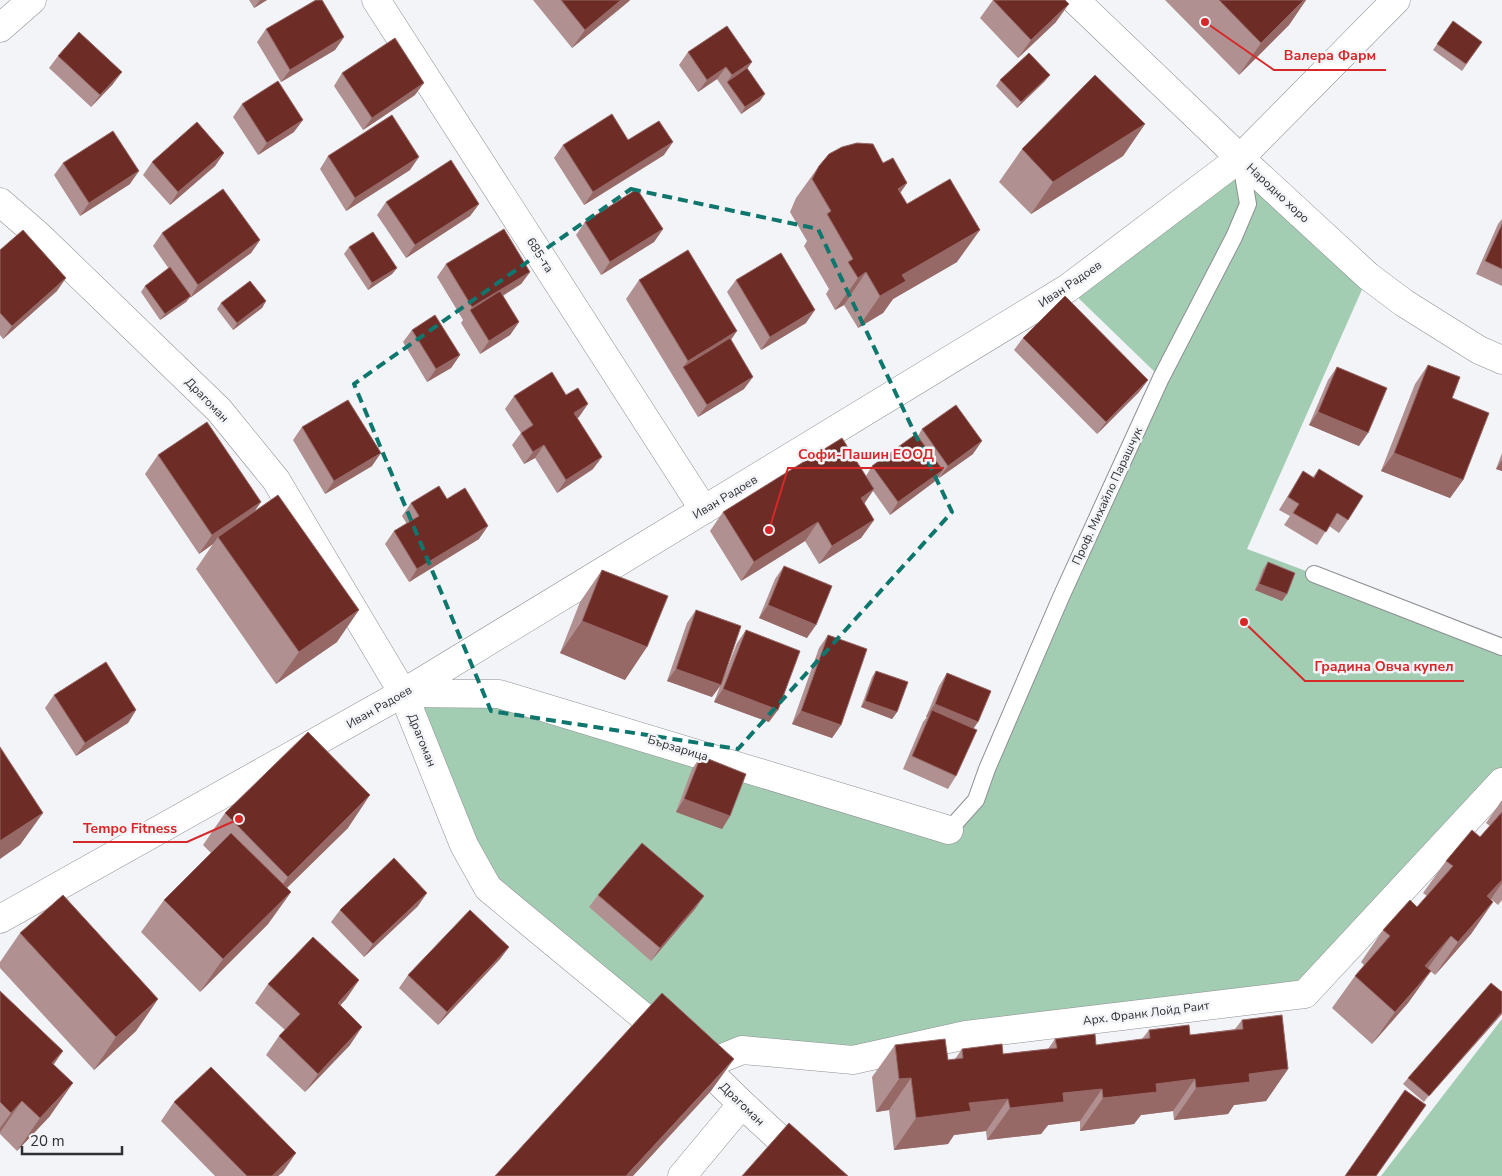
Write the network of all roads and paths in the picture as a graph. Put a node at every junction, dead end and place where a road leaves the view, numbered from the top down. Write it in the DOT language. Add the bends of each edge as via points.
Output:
graph roads {
  1 [pos="32,0"];
  2 [pos="376,0"];
  3 [pos="1075,0"];
  4 [pos="1396,0"];
  5 [pos="0,28"];
  6 [pos="1240,158"];
  7 [pos="0,202"];
  8 [pos="1502,360"];
  9 [pos="704,510"];
  10 [pos="1314,574"];
  11 [pos="1502,648"];
  12 [pos="404,693"];
  13 [pos="1502,782"];
  14 [pos="948,830"];
  15 [pos="0,919"];
  16 [pos="703,1066"];
  17 [pos="742,1104"];
  18 [pos="682,1176"];
  19 [pos="820,1176"];
  1 -- 5 [label="street"];
  2 -- 9 [label="street, 685-та"];
  3 -- 6 [label="street, Народно хоро"];
  4 -- 6 [label="street, Иван Радоев"];
  6 -- 8 [label="street, Народно хоро" via="1368,276 1471,345"];
  6 -- 9 [label="street, Иван Радоев" via="1068,288"];
  6 -- 14 [label="lane, Проф. Михайло Парашчук" via="1248,204 1234,237 1161,378 1061,597 976,800"];
  7 -- 12 [label="street, Драгоман" via="220,410 276,480"];
  9 -- 12 [label="street, Иван Радоев"];
  10 -- 11 [label="lane"];
  12 -- 14 [label="street, Бързарица" via="499,694"];
  12 -- 15 [label="street, Иван Радоев"];
  12 -- 16 [label="street, Драгоман" via="464,845 488,888"];
  13 -- 16 [label="street, Арх. Франк Лойд Раит" via="1306,994 966,1035 853,1060 742,1050"];
  16 -- 17 [label="street, Драгоман"];
  17 -- 18 [label="street"];
  17 -- 19 [label="street, Драгоман"];
}
